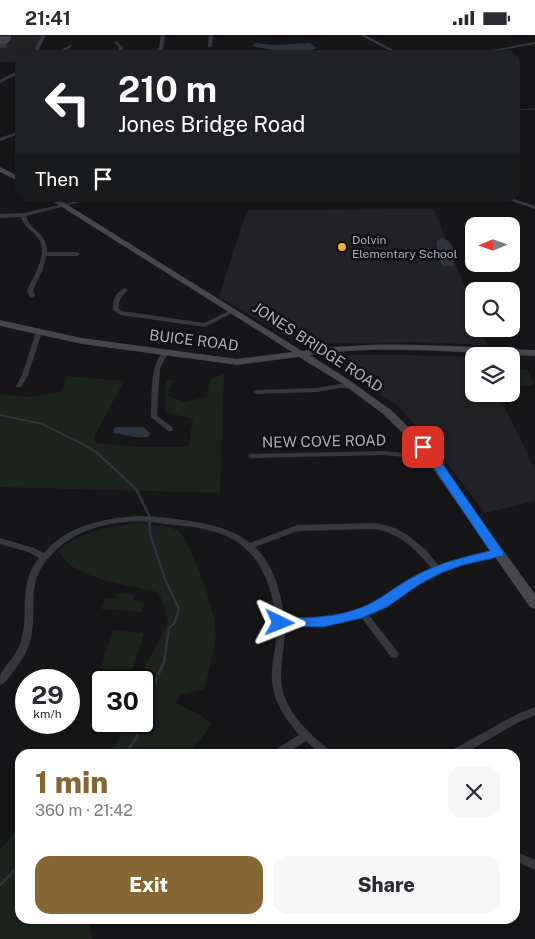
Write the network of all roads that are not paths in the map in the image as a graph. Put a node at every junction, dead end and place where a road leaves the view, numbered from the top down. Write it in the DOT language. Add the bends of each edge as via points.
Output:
graph roads {
  1 [pos="44,35"];
  2 [pos="163,35"];
  3 [pos="211,35"];
  4 [pos="362,35"];
  5 [pos="116,42"];
  6 [pos="535,43"];
  7 [pos="70,46"];
  8 [pos="210,46"];
  9 [pos="36,50"];
  10 [pos="65,50"];
  11 [pos="121,50"];
  12 [pos="160,50"];
  13 [pos="391,50"];
  14 [pos="495,50"];
  15 [pos="15,74"];
  16 [pos="0,82"];
  17 [pos="15,134"];
  18 [pos="0,140"];
  19 [pos="0,169"];
  20 [pos="15,176"];
  21 [pos="57,202"];
  22 [pos="77,202"];
  23 [pos="518,202"];
  24 [pos="63,206"];
  25 [pos="535,207"];
  26 [pos="23,215"];
  27 [pos="0,216"];
  28 [pos="45,254"];
  29 [pos="77,254"];
  30 [pos="125,290"];
  31 [pos="32,295"];
  32 [pos="233,311"];
  33 [pos="0,323"];
  34 [pos="39,331"];
  35 [pos="278,340"];
  36 [pos="166,352"];
  37 [pos="300,353"];
  38 [pos="535,353"];
  39 [pos="276,357"];
  40 [pos="336,375"];
  41 [pos="19,386"];
  42 [pos="332,387"];
  43 [pos="354,387"];
  44 [pos="256,392"];
  45 [pos="170,429"];
  46 [pos="427,452"];
  47 [pos="251,456"];
  48 [pos="0,541"];
  49 [pos="250,545"];
  50 [pos="498,553"];
  51 [pos="44,557"];
  52 [pos="437,570"];
  53 [pos="535,604"];
  54 [pos="362,613"];
  55 [pos="280,623"];
  56 [pos="394,654"];
  57 [pos="4,669"];
  58 [pos="0,681"];
  59 [pos="535,711"];
  60 [pos="307,735"];
  61 [pos="285,749"];
  62 [pos="322,749"];
  63 [pos="463,749"];
  64 [pos="520,858"];
  65 [pos="535,865"];
  1 -- 9 [label="street"];
  2 -- 12 [label="street"];
  3 -- 8 [label="street"];
  4 -- 13 [label="street"];
  5 -- 11 [label="street"];
  6 -- 14 [label="street"];
  7 -- 10 [label="street"];
  15 -- 16 [label="street"];
  17 -- 18 [label="street"];
  19 -- 20 [label="main road"];
  21 -- 24 [label="main road, JONES BRIDGE ROAD"];
  22 -- 24 [label="street"];
  23 -- 25 [label="street"];
  24 -- 26 [label="street"];
  24 -- 32 [label="main road, JONES BRIDGE ROAD"];
  26 -- 27 [label="street"];
  26 -- 28 [label="street" via="27,226 44,241"];
  28 -- 29 [label="street"];
  28 -- 31 [label="street" via="30,290"];
  30 -- 32 [label="street" via="115,305 120,313 206,325"];
  32 -- 35 [label="main road, JONES BRIDGE ROAD"];
  33 -- 34 [label="main road, BUICE ROAD"];
  34 -- 36 [label="main road, BUICE ROAD" via="82,341"];
  34 -- 41 [label="street"];
  35 -- 37 [label="main road, JONES BRIDGE ROAD"];
  35 -- 39 [label="main road" via="281,350"];
  36 -- 39 [label="main road, BUICE ROAD" via="236,361"];
  36 -- 45 [label="street" via="157,368 154,417"];
  37 -- 38 [label="main road, BUICE ROAD" via="376,347"];
  37 -- 39 [label="main road, BUICE ROAD"];
  37 -- 40 [label="main road, JONES BRIDGE ROAD"];
  40 -- 42 [label="street"];
  40 -- 43 [label="main road, JONES BRIDGE ROAD"];
  42 -- 43 [label="street"];
  42 -- 44 [label="street"];
  43 -- 46 [label="main road, JONES BRIDGE ROAD" via="387,412"];
  46 -- 47 [label="street, NEW COVE ROAD"];
  46 -- 50 [label="main road, JONES BRIDGE ROAD"];
  48 -- 51 [label="street"];
  49 -- 51 [label="street" via="212,528 128,519 81,531"];
  49 -- 52 [label="street" via="297,528 376,526 406,538"];
  49 -- 55 [label="street" via="270,578"];
  50 -- 52 [label="street"];
  50 -- 53 [label="main road, JONES BRIDGE ROAD"];
  51 -- 57 [label="street" via="28,586 25,641 19,656"];
  52 -- 54 [label="street"];
  54 -- 55 [label="street" via="323,622"];
  54 -- 56 [label="street"];
  55 -- 60 [label="street" via="277,690 286,711"];
  57 -- 58 [label="street"];
  59 -- 63 [label="street" via="514,719"];
  60 -- 61 [label="street"];
  60 -- 62 [label="street"];
  64 -- 65 [label="street"];
}
